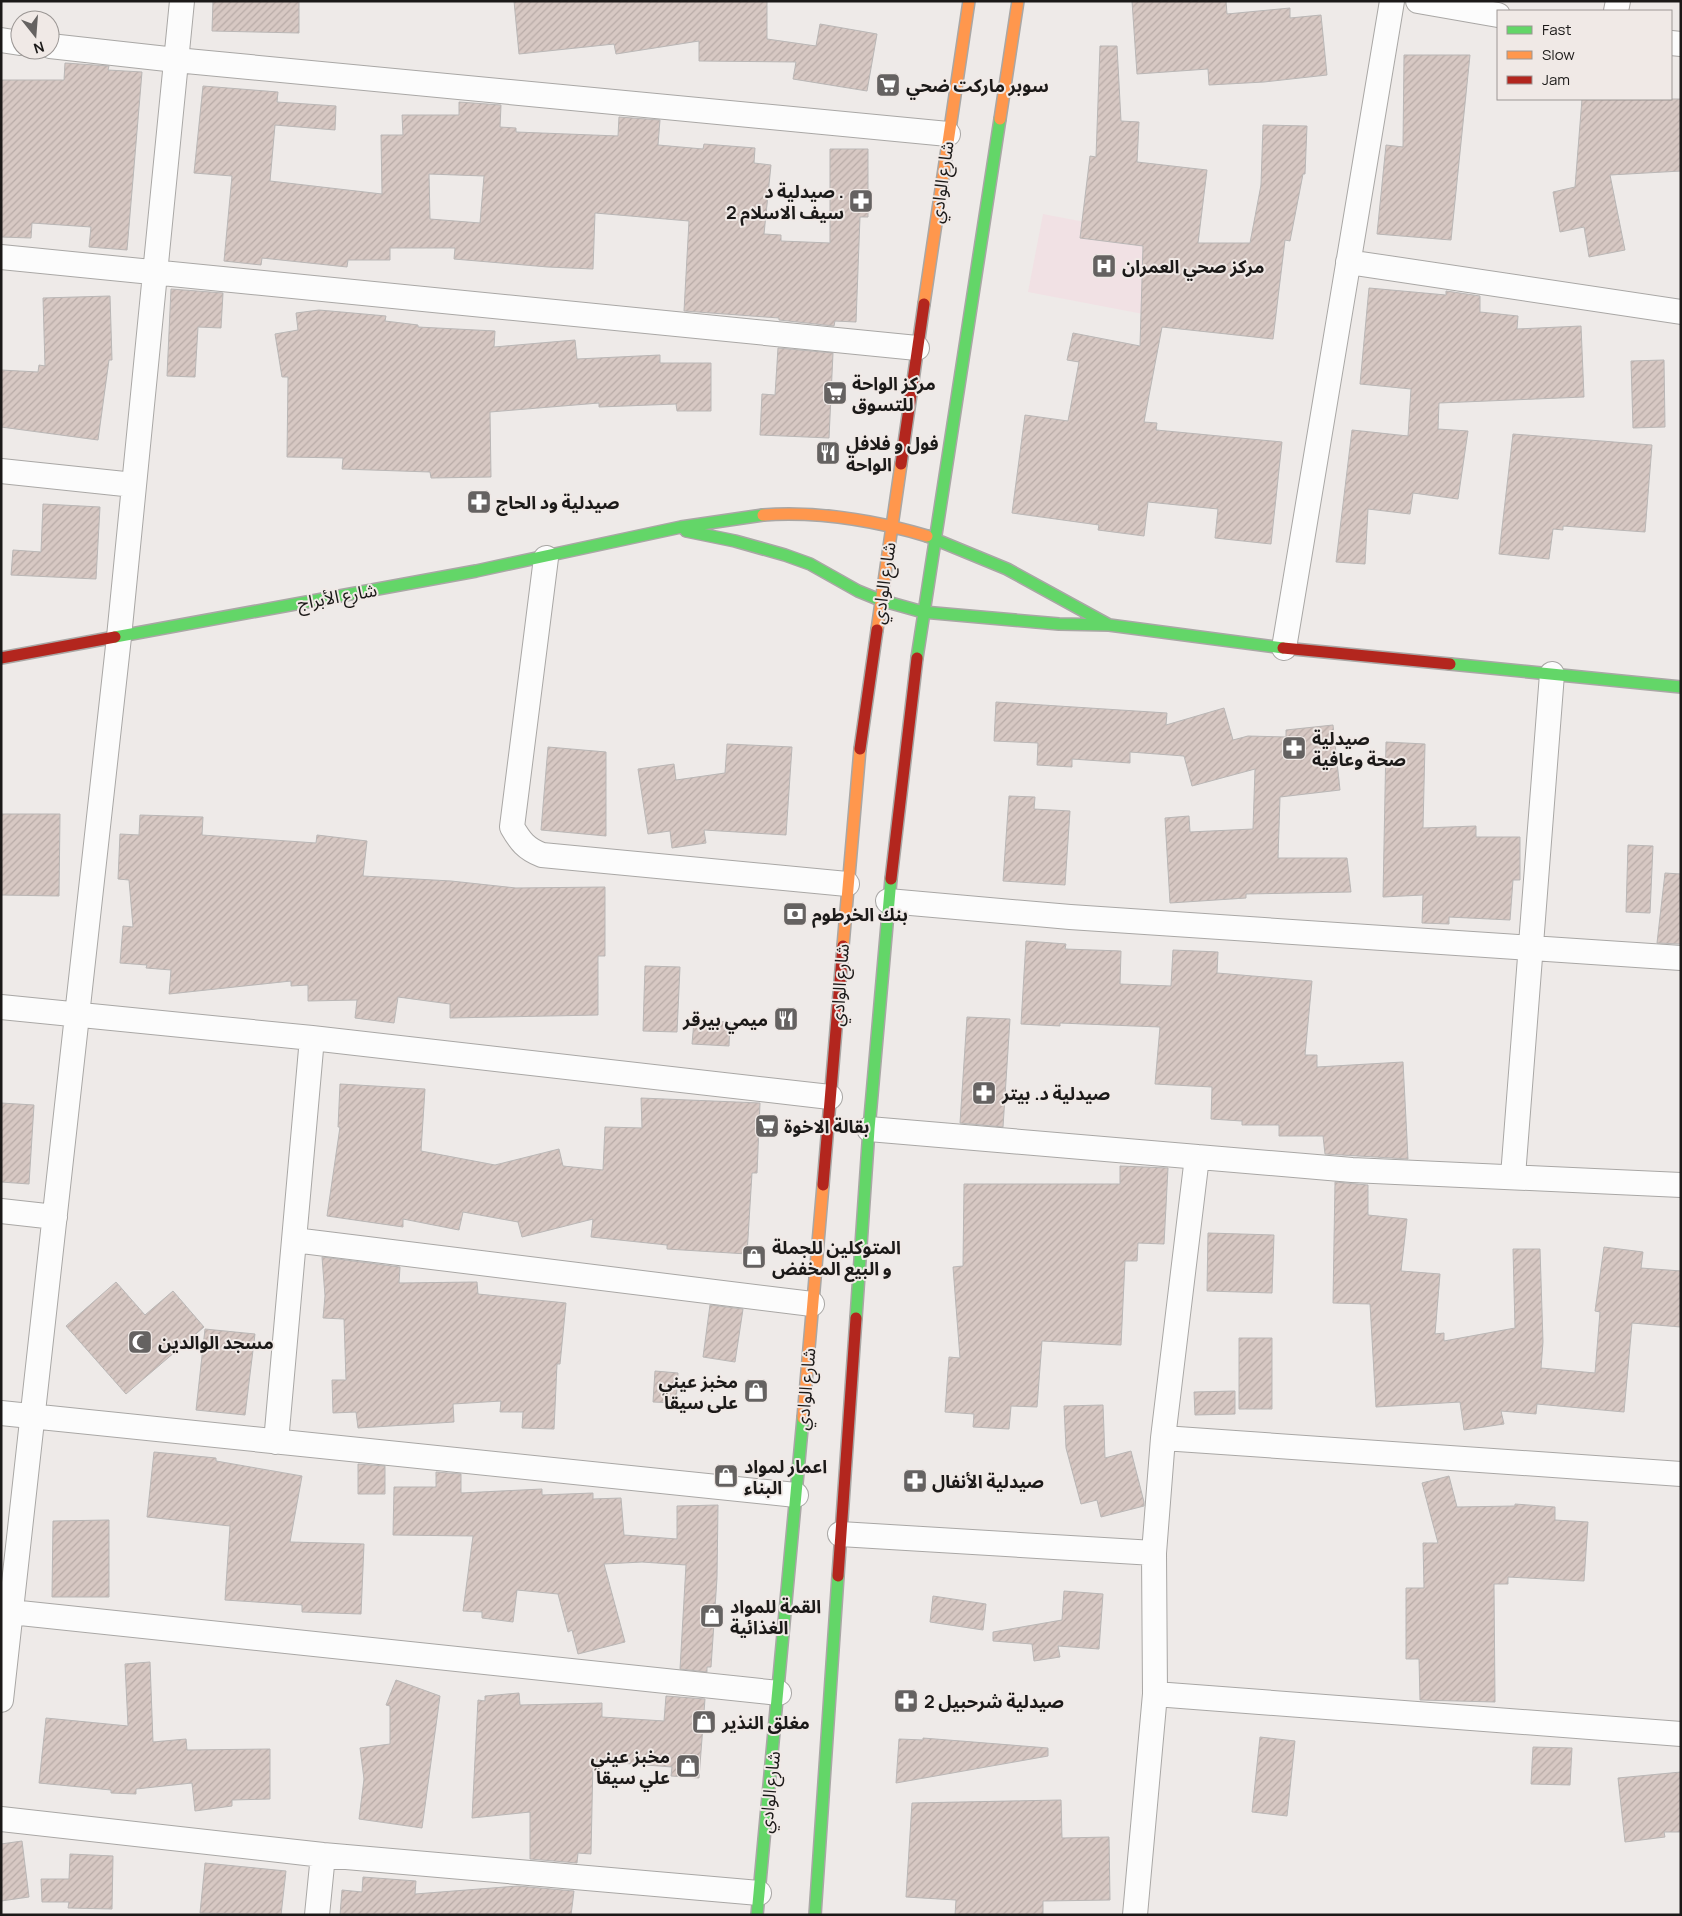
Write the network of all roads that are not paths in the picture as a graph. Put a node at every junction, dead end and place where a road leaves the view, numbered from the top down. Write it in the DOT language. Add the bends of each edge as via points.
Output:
graph roads {
  1 [pos="182,1"];
  2 [pos="969,1"];
  3 [pos="1018,1"];
  4 [pos="1392,1"];
  5 [pos="1418,1"];
  6 [pos="1497,15"];
  7 [pos="60,47"];
  8 [pos="176,60"];
  9 [pos="948,134"];
  10 [pos="1,257"];
  11 [pos="1348,262"];
  12 [pos="155,272"];
  13 [pos="1681,312"];
  14 [pos="916,348"];
  15 [pos="1,471"];
  16 [pos="134,485"];
  17 [pos="891,527"];
  18 [pos="672,528"];
  19 [pos="935,540"];
  20 [pos="546,558"];
  21 [pos="880,600"];
  22 [pos="923,612"];
  23 [pos="1109,625"];
  24 [pos="119,637"];
  25 [pos="1284,648"];
  26 [pos="1,658"];
  27 [pos="1552,674"];
  28 [pos="1681,687"];
  29 [pos="847,884"];
  30 [pos="888,901"];
  31 [pos="1530,948"];
  32 [pos="1681,958"];
  33 [pos="1,1007"];
  34 [pos="77,1015"];
  35 [pos="312,1038"];
  36 [pos="830,1097"];
  37 [pos="869,1130"];
  38 [pos="1197,1156"];
  39 [pos="1513,1176"];
  40 [pos="1681,1185"];
  41 [pos="1,1211"];
  42 [pos="55,1217"];
  43 [pos="294,1240"];
  44 [pos="812,1304"];
  45 [pos="1,1413"];
  46 [pos="33,1416"];
  47 [pos="1163,1438"];
  48 [pos="276,1442"];
  49 [pos="1681,1474"];
  50 [pos="796,1495"];
  51 [pos="840,1534"];
  52 [pos="1154,1553"];
  53 [pos="6,1612"];
  54 [pos="779,1693"];
  55 [pos="1155,1694"];
  56 [pos="1,1700"];
  57 [pos="1681,1734"];
  58 [pos="1,1819"];
  59 [pos="322,1854"];
  60 [pos="758,1904"];
  61 [pos="317,1915"];
  62 [pos="814,1915"];
  63 [pos="1135,1915"];
  1 -- 8 [label="street"];
  2 -- 9 [label="main road, شارع الوادي"];
  3 -- 19 [label="main road"];
  4 -- 11 [label="street"];
  5 -- 6 [label="street"];
  7 -- 8 [label="street"];
  8 -- 9 [label="street"];
  8 -- 12 [label="street"];
  9 -- 14 [label="main road, شارع الوادي"];
  10 -- 12 [label="street"];
  11 -- 13 [label="street"];
  11 -- 25 [label="street"];
  12 -- 14 [label="street"];
  12 -- 16 [label="street"];
  14 -- 17 [label="main road, شارع الوادي"];
  15 -- 16 [label="street"];
  16 -- 24 [label="street"];
  17 -- 18 [label="main road, شارع الأبراج" via="822,514 789,513 738,516"];
  17 -- 19 [label="main road, شارع الأبراج"];
  17 -- 21 [label="main road, شارع الوادي"];
  18 -- 20 [label="main road, شارع الأبراج"];
  18 -- 21 [label="main road" via="785,555 810,564"];
  19 -- 22 [label="main road"];
  19 -- 23 [label="main road, شارع الأبراج" via="1037,584"];
  20 -- 24 [label="main road, شارع الأبراج"];
  20 -- 29 [label="street" via="512,827 529,850 542,855"];
  21 -- 22 [label="main road"];
  21 -- 29 [label="main road, شارع الوادي" via="861,736"];
  22 -- 23 [label="main road"];
  22 -- 30 [label="main road"];
  23 -- 25 [label="main road"];
  24 -- 26 [label="main road, شارع الأبراج"];
  24 -- 34 [label="street"];
  25 -- 27 [label="main road"];
  27 -- 28 [label="main road"];
  27 -- 31 [label="street"];
  29 -- 36 [label="main road, شارع الوادي"];
  30 -- 31 [label="street" via="1070,917"];
  30 -- 37 [label="main road"];
  31 -- 32 [label="street"];
  31 -- 39 [label="street"];
  33 -- 34 [label="street"];
  34 -- 35 [label="street"];
  34 -- 42 [label="street"];
  35 -- 36 [label="street"];
  35 -- 43 [label="street"];
  36 -- 44 [label="main road, شارع الوادي"];
  37 -- 38 [label="street"];
  37 -- 51 [label="main road"];
  38 -- 39 [label="street" via="1352,1170"];
  38 -- 47 [label="street"];
  39 -- 40 [label="street"];
  41 -- 42 [label="street"];
  42 -- 46 [label="street"];
  43 -- 44 [label="street"];
  43 -- 48 [label="street"];
  44 -- 50 [label="main road, شارع الوادي"];
  45 -- 46 [label="street"];
  46 -- 48 [label="street"];
  46 -- 53 [label="street"];
  47 -- 49 [label="street"];
  47 -- 52 [label="street"];
  48 -- 50 [label="street"];
  50 -- 54 [label="main road, شارع الوادي"];
  51 -- 52 [label="street"];
  51 -- 62 [label="main road"];
  52 -- 55 [label="street"];
  53 -- 54 [label="street"];
  53 -- 56 [label="street"];
  54 -- 60 [label="main road, شارع الوادي"];
  55 -- 57 [label="street"];
  55 -- 63 [label="street"];
  58 -- 59 [label="street"];
  59 -- 60 [label="street"];
  59 -- 61 [label="street"];
}
